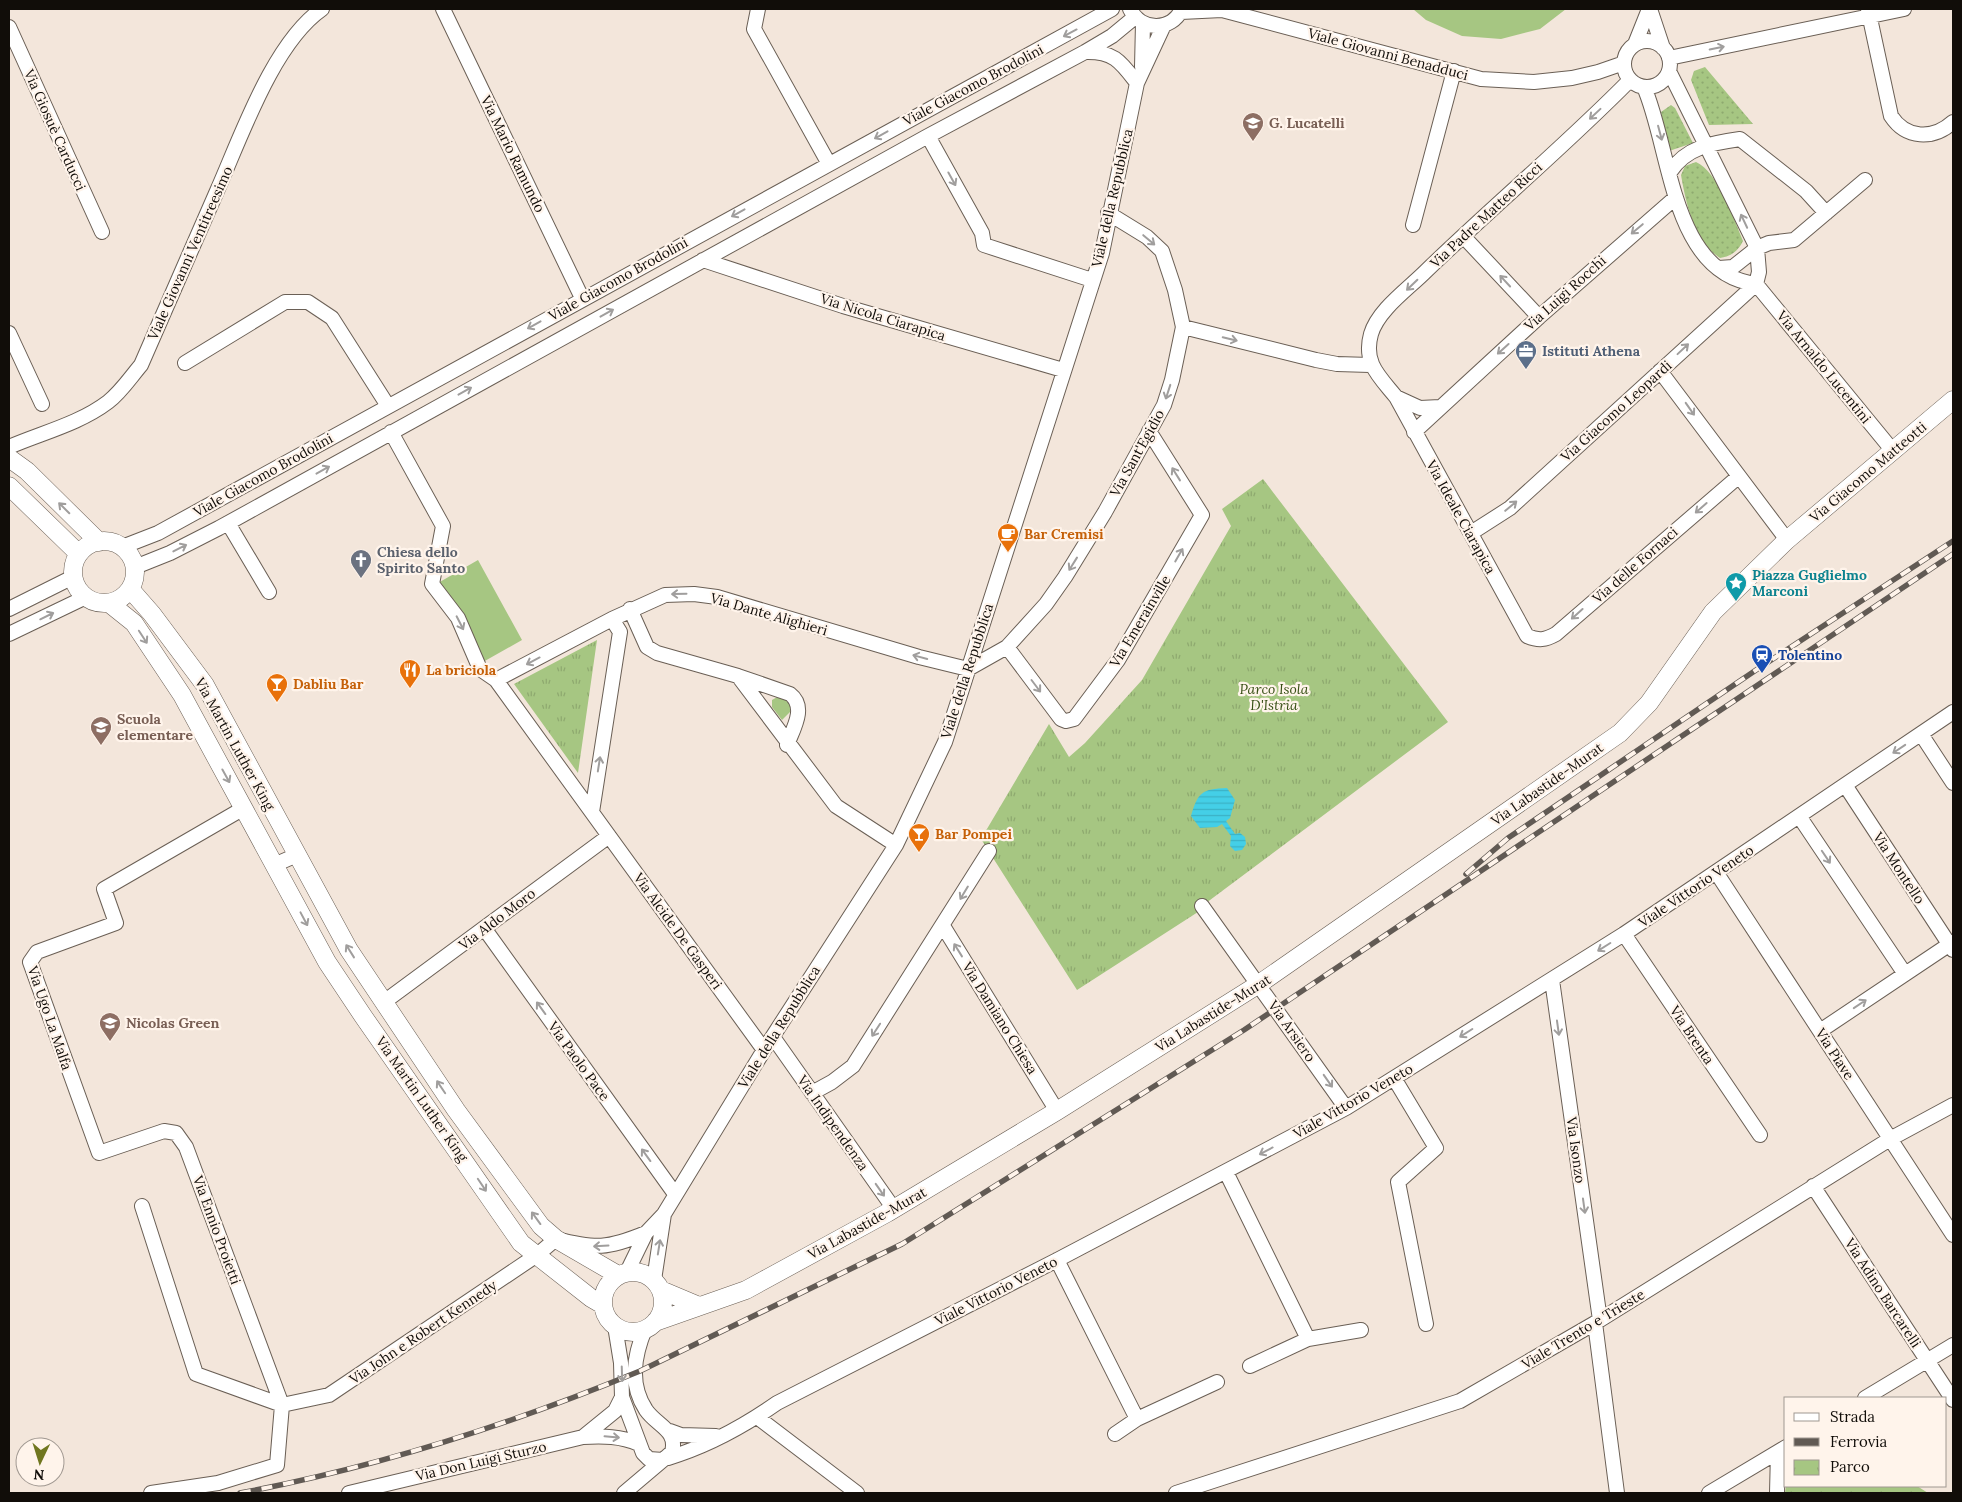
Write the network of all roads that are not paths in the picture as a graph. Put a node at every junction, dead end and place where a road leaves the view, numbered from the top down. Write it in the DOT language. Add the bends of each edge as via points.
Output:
graph roads {
  1 [pos="322,9"];
  2 [pos="443,9"];
  3 [pos="758,9"];
  4 [pos="1111,9"];
  5 [pos="1221,9"];
  6 [pos="1650,9"];
  7 [pos="1904,9"];
  8 [pos="1181,10"];
  9 [pos="1869,12"];
  10 [pos="1136,16"];
  11 [pos="1164,25"];
  12 [pos="9,28"];
  13 [pos="1635,44"];
  14 [pos="1085,52"];
  15 [pos="1667,59"];
  16 [pos="1454,71"];
  17 [pos="1627,73"];
  18 [pos="1139,78"];
  19 [pos="1644,87"];
  20 [pos="1953,122"];
  21 [pos="928,136"];
  22 [pos="1706,145"];
  23 [pos="829,164"];
  24 [pos="1670,172"];
  25 [pos="1866,180"];
  26 [pos="1675,198"];
  27 [pos="1108,213"];
  28 [pos="1826,213"];
  29 [pos="1413,225"];
  30 [pos="102,232"];
  31 [pos="1463,236"];
  32 [pos="1756,248"];
  33 [pos="703,260"];
  34 [pos="1719,268"];
  35 [pos="1092,280"];
  36 [pos="1756,284"];
  37 [pos="582,298"];
  38 [pos="1539,317"];
  39 [pos="1183,327"];
  40 [pos="9,333"];
  41 [pos="185,363"];
  42 [pos="1370,365"];
  43 [pos="1063,370"];
  44 [pos="1660,371"];
  45 [pos="1396,397"];
  46 [pos="1953,400"];
  47 [pos="42,404"];
  48 [pos="388,406"];
  49 [pos="1440,407"];
  50 [pos="1149,431"];
  51 [pos="391,432"];
  52 [pos="1414,432"];
  53 [pos="9,447"];
  54 [pos="1893,451"];
  55 [pos="9,458"];
  56 [pos="1738,477"];
  57 [pos="9,486"];
  58 [pos="228,523"];
  59 [pos="1471,533"];
  60 [pos="99,542"];
  61 [pos="1785,542"];
  62 [pos="122,547"];
  63 [pos="79,554"];
  64 [pos="135,567"];
  65 [pos="74,577"];
  66 [pos="130,590"];
  67 [pos="269,592"];
  68 [pos="86,597"];
  69 [pos="109,603"];
  70 [pos="630,609"];
  71 [pos="9,610"];
  72 [pos="612,619"];
  73 [pos="9,634"];
  74 [pos="1527,636"];
  75 [pos="1007,647"];
  76 [pos="968,669"];
  77 [pos="738,676"];
  78 [pos="496,680"];
  79 [pos="1953,712"];
  80 [pos="1921,734"];
  81 [pos="787,745"];
  82 [pos="1953,783"];
  83 [pos="1846,785"];
  84 [pos="244,808"];
  85 [pos="592,812"];
  86 [pos="1799,816"];
  87 [pos="609,836"];
  88 [pos="896,845"];
  89 [pos="989,851"];
  90 [pos="297,854"];
  91 [pos="274,865"];
  92 [pos="1716,872"];
  93 [pos="1202,906"];
  94 [pos="943,926"];
  95 [pos="484,928"];
  96 [pos="1624,934"];
  97 [pos="1952,946"];
  98 [pos="1905,974"];
  99 [pos="1552,980"];
  100 [pos="1259,984"];
  101 [pos="384,1002"];
  102 [pos="1820,1031"];
  103 [pos="773,1037"];
  104 [pos="764,1050"];
  105 [pos="1394,1078"];
  106 [pos="812,1093"];
  107 [pos="1953,1105"];
  108 [pos="1346,1108"];
  109 [pos="1057,1110"];
  110 [pos="1760,1135"];
  111 [pos="1890,1139"];
  112 [pos="99,1153"];
  113 [pos="1226,1172"];
  114 [pos="1813,1186"];
  115 [pos="675,1194"];
  116 [pos="142,1206"];
  117 [pos="894,1209"];
  118 [pos="664,1214"];
  119 [pos="646,1233"];
  120 [pos="1953,1235"];
  121 [pos="556,1239"];
  122 [pos="537,1255"];
  123 [pos="1057,1260"];
  124 [pos="623,1273"];
  125 [pos="657,1285"];
  126 [pos="603,1305"];
  127 [pos="699,1306"];
  128 [pos="1598,1322"];
  129 [pos="1426,1324"];
  130 [pos="614,1326"];
  131 [pos="650,1326"];
  132 [pos="1361,1330"];
  133 [pos="1308,1340"];
  134 [pos="1953,1344"];
  135 [pos="1927,1361"];
  136 [pos="1250,1366"];
  137 [pos="1217,1382"];
  138 [pos="622,1397"];
  139 [pos="1867,1397"];
  140 [pos="1953,1400"];
  141 [pos="282,1405"];
  142 [pos="756,1417"];
  143 [pos="1137,1419"];
  144 [pos="670,1431"];
  145 [pos="1115,1434"];
  146 [pos="721,1436"];
  147 [pos="583,1437"];
  148 [pos="639,1444"];
  149 [pos="1782,1449"];
  150 [pos="665,1459"];
  151 [pos="1183,1492"];
  152 [pos="151,1493"];
  153 [pos="349,1493"];
  154 [pos="624,1493"];
  155 [pos="857,1493"];
  156 [pos="1617,1493"];
  157 [pos="1709,1493"];
  158 [pos="1778,1493"];
  1 -- 53 [label="street, Viale Giovanni Ventitreesimo" via="292,37 279,56 140,364 122,390 82,417"];
  2 -- 37 [label="street, Via Mario Ramundo"];
  3 -- 23 [label="street" via="754,29"];
  4 -- 23 [label="street, Viale Giacomo Brodolini, one-way"];
  5 -- 8 [label="street, Viale Giovanni Benadduci"];
  5 -- 16 [label="street, Viale Giovanni Benadduci"];
  6 -- 13 [label="street"];
  6 -- 15 [label="street"];
  7 -- 9 [label="street"];
  8 -- 11 [label="street"];
  15 -- 9 [label="street, one-way"];
  9 -- 20 [label="street" via="1891,116 1897,125 1919,135 1933,134"];
  10 -- 11 [label="street" via="1157,26"];
  10 -- 14 [label="street, Viale Giacomo Brodolini"];
  10 -- 18 [label="street, Viale della Repubblica"];
  11 -- 18 [label="street, Viale della Repubblica"];
  12 -- 30 [label="street, Via Giosuè Carducci"];
  13 -- 15 [label="street" via="1650,42"];
  13 -- 17 [label="street" via="1626,54"];
  14 -- 18 [label="street" via="1102,52 1117,58"];
  14 -- 21 [label="street, Viale Giacomo Brodolini"];
  15 -- 19 [label="street" via="1666,77 1657,85"];
  15 -- 22 [label="street"];
  16 -- 17 [label="street, Viale Giovanni Benadduci" via="1481,79 1534,82 1598,72"];
  16 -- 29 [label="street"];
  17 -- 19 [label="street"];
  17 -- 31 [label="street, Via Padre Matteo Ricci, one-way"];
  18 -- 27 [label="street, Viale della Repubblica"];
  19 -- 24 [label="street, one-way"];
  21 -- 33 [label="street, Viale Giacomo Brodolini"];
  21 -- 35 [label="street, one-way" via="982,233 984,245"];
  22 -- 24 [label="street" via="1678,159"];
  22 -- 28 [label="street" via="1740,140 1806,191"];
  32 -- 22 [label="street, one-way"];
  23 -- 37 [label="street, Viale Giacomo Brodolini, one-way"];
  24 -- 26 [label="street"];
  25 -- 28 [label="street"];
  26 -- 34 [label="street" via="1695,245"];
  26 -- 38 [label="street, Via Luigi Rocchi, one-way"];
  27 -- 35 [label="street, Viale della Repubblica" via="1102,253"];
  27 -- 39 [label="street, Via Sant'Egidio, one-way" via="1147,237 1162,251"];
  28 -- 32 [label="street" via="1794,240"];
  38 -- 31 [label="street, one-way"];
  31 -- 42 [label="street, Via Padre Matteo Ricci, one-way" via="1376,322 1369,343"];
  32 -- 34 [label="street" via="1733,267"];
  32 -- 36 [label="street" via="1759,272"];
  33 -- 43 [label="street, Via Nicola Ciarapica" via="843,306"];
  51 -- 33 [label="street, Viale Giacomo Brodolini, one-way"];
  34 -- 36 [label="street" via="1741,282"];
  35 -- 43 [label="street, Viale della Repubblica"];
  44 -- 36 [label="street, Via Giacomo Leopardi, one-way"];
  36 -- 54 [label="street, Via Arnaldo Lucentini"];
  37 -- 48 [label="street, Viale Giacomo Brodolini, one-way"];
  38 -- 49 [label="street, Via Luigi Rocchi, one-way"];
  39 -- 42 [label="street, one-way" via="1336,364"];
  39 -- 50 [label="street, Via Sant'Egidio, one-way" via="1164,405"];
  40 -- 47 [label="street"];
  41 -- 48 [label="street" via="285,302 308,302 332,318"];
  42 -- 45 [label="street, Via Ideale Ciarapica"];
  43 -- 76 [label="street, Viale della Repubblica"];
  44 -- 56 [label="street, one-way"];
  59 -- 44 [label="street, Via Giacomo Leopardi, one-way" via="1510,508"];
  45 -- 49 [label="street, Via Ideale Ciarapica" via="1420,408"];
  45 -- 52 [label="street, Via Ideale Ciarapica"];
  46 -- 54 [label="street, Via Giacomo Matteotti"];
  48 -- 62 [label="street, Viale Giacomo Brodolini" via="158,533"];
  49 -- 52 [label="street, Via Luigi Rocchi"];
  50 -- 75 [label="street, Via Sant'Egidio, one-way" via="1065,577 1046,604"];
  75 -- 50 [label="street, Via Emerainville, one-way" via="1066,722 1074,719 1118,660 1202,515"];
  58 -- 51 [label="street, Viale Giacomo Brodolini, one-way"];
  51 -- 78 [label="street, Via Alcide De Gasperi, one-way" via="442,526 432,584 458,618 480,669"];
  52 -- 59 [label="street, Via Ideale Ciarapica"];
  54 -- 61 [label="street, Via Giacomo Matteotti"];
  60 -- 55 [label="street, one-way" via="27,471"];
  56 -- 61 [label="street"];
  56 -- 74 [label="street, Via delle Fornaci, one-way" via="1556,634 1538,640"];
  57 -- 63 [label="street"];
  64 -- 58 [label="street, Viale Giacomo Brodolini, one-way"];
  58 -- 67 [label="street"];
  59 -- 74 [label="street, Via Ideale Ciarapica"];
  60 -- 62 [label="street" via="107,541"];
  60 -- 63 [label="street" via="84,548"];
  61 -- 100 [label="street, Via Labastide-Murat" via="1713,612 1649,703 1620,734"];
  62 -- 64 [label="street"];
  63 -- 65 [label="street" via="73,569"];
  64 -- 66 [label="street"];
  65 -- 68 [label="street" via="80,592"];
  65 -- 71 [label="street"];
  66 -- 69 [label="street"];
  66 -- 90 [label="street, Via Martin Luther King" via="152,614 205,686"];
  68 -- 69 [label="street"];
  73 -- 68 [label="street, one-way"];
  69 -- 84 [label="street, Via Martin Luther King, one-way" via="134,623 177,687"];
  70 -- 72 [label="street, Via Dante Alighieri"];
  76 -- 70 [label="street, Via Dante Alighieri, one-way" via="717,597 665,594"];
  70 -- 77 [label="street" via="647,647 657,653"];
  72 -- 78 [label="street, Via Dante Alighieri, one-way"];
  85 -- 72 [label="street, one-way" via="620,632"];
  75 -- 76 [label="street, Via Sant'Egidio"];
  76 -- 88 [label="street, Viale della Repubblica" via="945,742"];
  77 -- 81 [label="street"];
  77 -- 81 [label="street" via="795,698 798,717"];
  78 -- 85 [label="street, Via Alcide De Gasperi"];
  79 -- 80 [label="street, Viale Vittorio Veneto"];
  80 -- 82 [label="street"];
  80 -- 83 [label="street, Viale Vittorio Veneto, one-way"];
  81 -- 88 [label="street" via="836,806"];
  83 -- 86 [label="street, Viale Vittorio Veneto"];
  83 -- 97 [label="street, Via Montello"];
  84 -- 91 [label="street, Via Martin Luther King"];
  84 -- 112 [label="street, Via Ugo La Malfa" via="104,889 116,923 37,952 31,958 31,971"];
  85 -- 87 [label="street, Via Alcide De Gasperi"];
  86 -- 92 [label="street, Viale Vittorio Veneto"];
  86 -- 98 [label="street, one-way"];
  87 -- 95 [label="street, Via Aldo Moro"];
  87 -- 104 [label="street, Via Alcide De Gasperi"];
  88 -- 103 [label="street, Viale della Repubblica"];
  89 -- 94 [label="street, one-way"];
  90 -- 91 [label="street"];
  101 -- 90 [label="street, Via Martin Luther King, one-way" via="349,950"];
  91 -- 122 [label="street, Via Martin Luther King, one-way" via="327,962 358,1008 521,1243"];
  92 -- 96 [label="street, Viale Vittorio Veneto"];
  92 -- 102 [label="street, Via Piave"];
  93 -- 100 [label="street, Via Arsiero"];
  94 -- 106 [label="street, one-way" via="853,1066"];
  109 -- 94 [label="street, Via Damiano Chiesa, one-way"];
  95 -- 101 [label="street, Via Aldo Moro"];
  115 -- 95 [label="street, Via Paolo Pace, one-way"];
  96 -- 99 [label="street, Viale Vittorio Veneto, one-way"];
  96 -- 110 [label="street, Via Brenta"];
  97 -- 98 [label="street"];
  102 -- 98 [label="street, one-way"];
  99 -- 105 [label="street, Viale Vittorio Veneto, one-way"];
  99 -- 128 [label="street, Via Isonzo, one-way"];
  100 -- 108 [label="street, Via Arsiero, one-way"];
  100 -- 109 [label="street, Via Labastide-Murat"];
  121 -- 101 [label="street, Via Martin Luther King, one-way" via="541,1226 456,1110"];
  102 -- 111 [label="street, Via Piave"];
  103 -- 104 [label="street, Viale della Repubblica"];
  103 -- 106 [label="street, Via Indipendenza"];
  104 -- 115 [label="street, Viale della Repubblica"];
  105 -- 108 [label="street, Viale Vittorio Veneto"];
  105 -- 129 [label="street" via="1436,1148 1398,1182"];
  106 -- 117 [label="street, Via Indipendenza, one-way"];
  107 -- 111 [label="street, Viale Trento e Trieste"];
  108 -- 113 [label="street, Viale Vittorio Veneto, one-way"];
  109 -- 117 [label="street, Via Labastide-Murat"];
  111 -- 114 [label="street, Viale Trento e Trieste"];
  111 -- 120 [label="street, Via Piave"];
  112 -- 141 [label="street, Via Ennio Proietti" via="164,1132 176,1133 186,1147"];
  113 -- 123 [label="street, Viale Vittorio Veneto"];
  113 -- 133 [label="street"];
  114 -- 128 [label="street, Viale Trento e Trieste"];
  114 -- 135 [label="street, Via Adino Barcarelli"];
  115 -- 118 [label="street, Viale della Repubblica"];
  116 -- 141 [label="street" via="196,1374"];
  117 -- 127 [label="street, Via Labastide-Murat" via="746,1290"];
  118 -- 119 [label="street, Viale della Repubblica"];
  125 -- 118 [label="street, Viale della Repubblica, one-way"];
  119 -- 121 [label="street, Viale della Repubblica, one-way" via="604,1247 588,1247"];
  119 -- 124 [label="street, Viale della Repubblica"];
  121 -- 122 [label="street, Via John e Robert Kennedy"];
  121 -- 124 [label="street, Via Martin Luther King"];
  122 -- 126 [label="street, Via Martin Luther King"];
  122 -- 141 [label="street, Via John e Robert Kennedy" via="328,1395"];
  123 -- 142 [label="street, Viale Vittorio Veneto"];
  123 -- 143 [label="street"];
  124 -- 125 [label="street" via="637,1272"];
  124 -- 126 [label="street" via="606,1288"];
  125 -- 127 [label="street"];
  125 -- 131 [label="street" via="663,1307"];
  126 -- 130 [label="street"];
  127 -- 131 [label="street, Via Labastide-Murat"];
  128 -- 151 [label="street, Viale Trento e Trieste" via="1460,1401"];
  128 -- 156 [label="street, Via Isonzo"];
  130 -- 131 [label="street" via="629,1332"];
  130 -- 138 [label="street, one-way" via="621,1363"];
  131 -- 144 [label="street" via="634,1362 635,1383 646,1409 657,1423"];
  132 -- 133 [label="street"];
  133 -- 136 [label="street"];
  134 -- 135 [label="street"];
  135 -- 139 [label="street"];
  135 -- 140 [label="street, Via Adino Barcarelli"];
  137 -- 143 [label="street"];
  138 -- 147 [label="street, Via Don Luigi Sturzo" via="615,1411"];
  138 -- 148 [label="street"];
  141 -- 152 [label="street" via="278,1465 218,1482"];
  142 -- 146 [label="street, Viale Vittorio Veneto"];
  142 -- 155 [label="street"];
  143 -- 145 [label="street"];
  144 -- 146 [label="street, Viale Vittorio Veneto" via="681,1435"];
  144 -- 150 [label="street" via="674,1446"];
  146 -- 150 [label="street, Viale Vittorio Veneto"];
  147 -- 148 [label="street, Via Don Luigi Sturzo, one-way" via="626,1438"];
  147 -- 153 [label="street, Via Don Luigi Sturzo"];
  148 -- 150 [label="street" via="649,1459"];
  149 -- 157 [label="street"];
  149 -- 158 [label="street"];
  150 -- 154 [label="street"];
}
